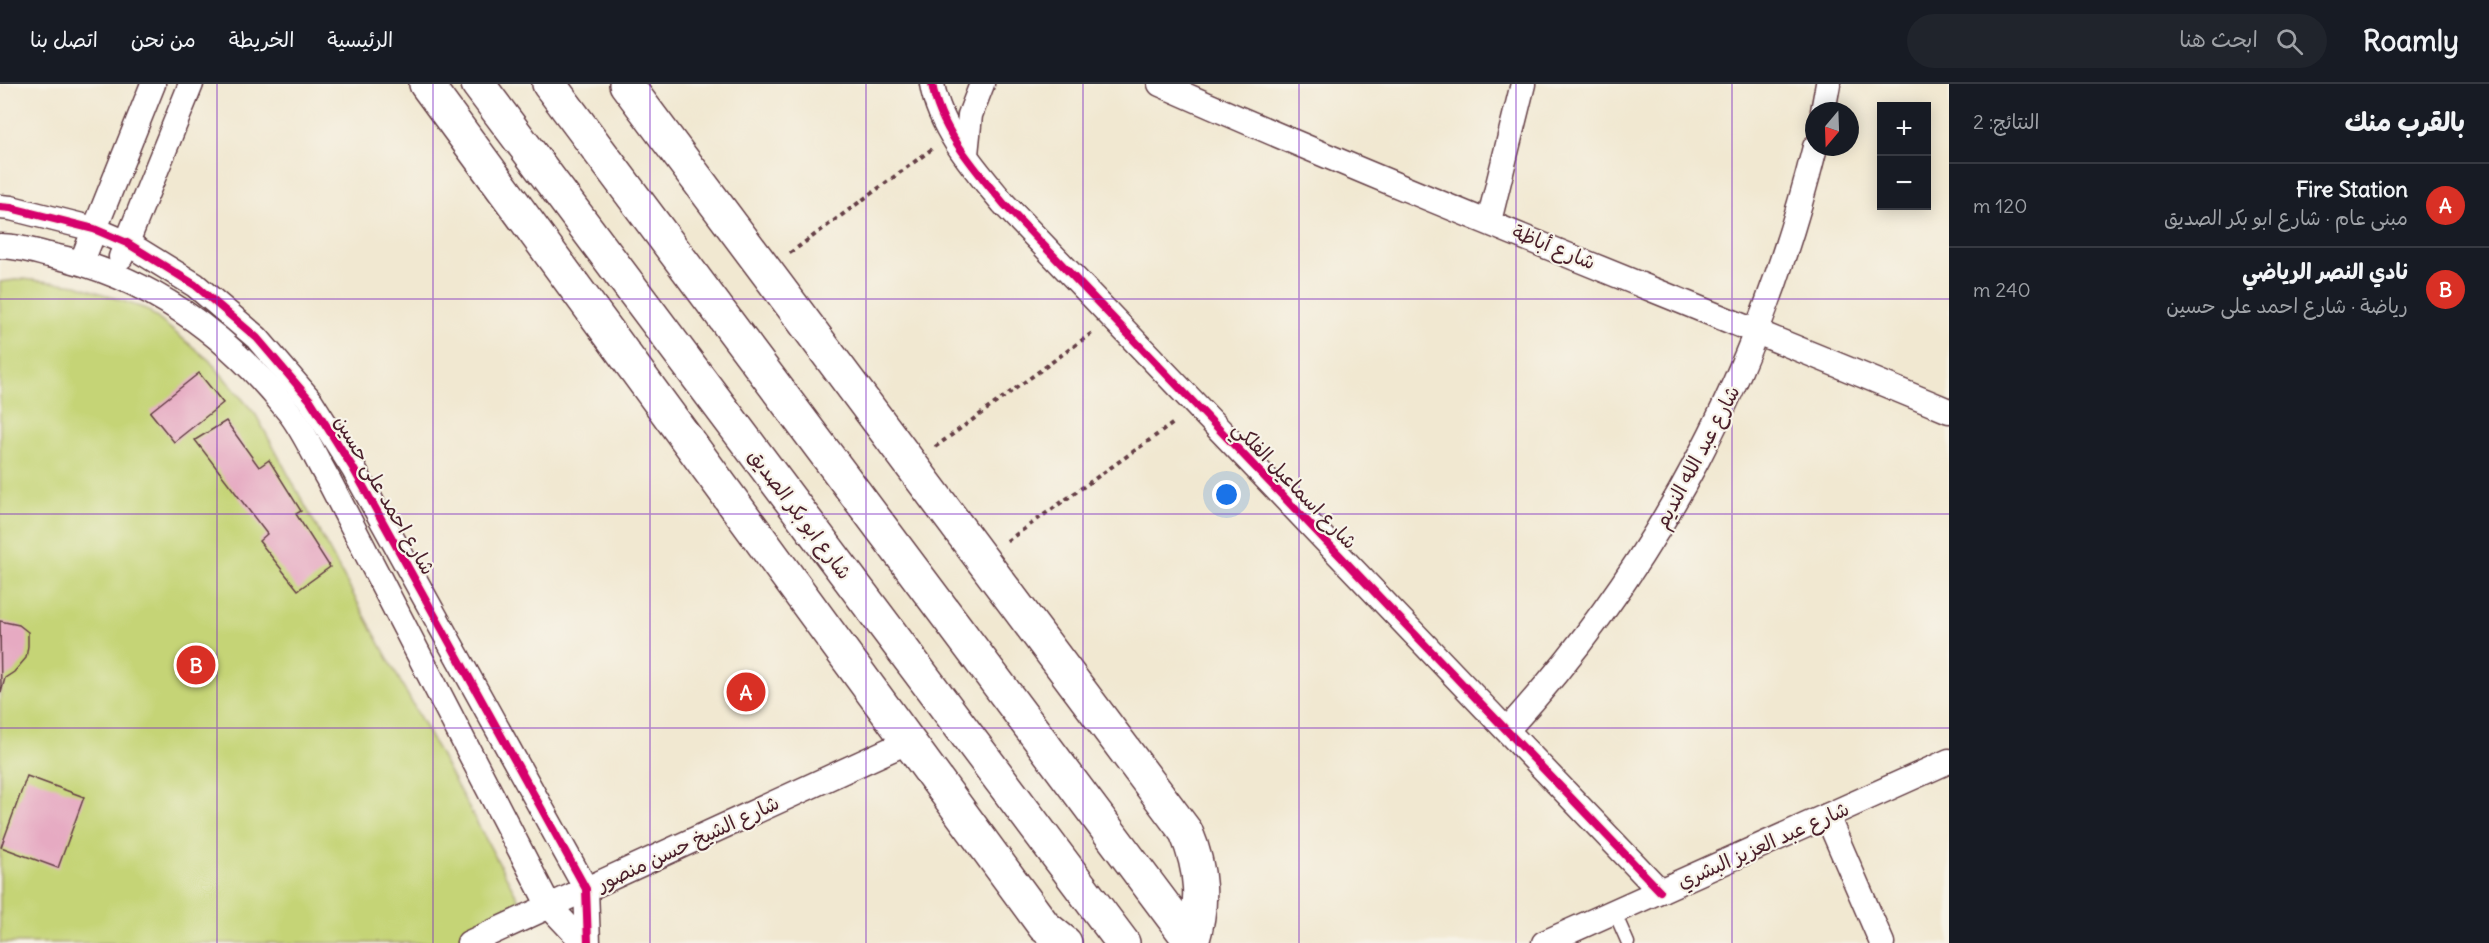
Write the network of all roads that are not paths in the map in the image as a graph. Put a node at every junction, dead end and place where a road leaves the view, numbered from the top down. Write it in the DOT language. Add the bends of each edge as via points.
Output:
graph roads {
  1 [pos="153,84"];
  2 [pos="191,84"];
  3 [pos="426,84"];
  4 [pos="478,84"];
  5 [pos="549,84"];
  6 [pos="626,84"];
  7 [pos="932,84"];
  8 [pos="982,84"];
  9 [pos="1160,84"];
  10 [pos="1523,84"];
  11 [pos="1828,84"];
  12 [pos="1825,102"];
  13 [pos="966,154"];
  14 [pos="1813,156"];
  15 [pos="0,207"];
  16 [pos="1489,221"];
  17 [pos="94,229"];
  18 [pos="126,243"];
  19 [pos="0,246"];
  20 [pos="82,261"];
  21 [pos="115,273"];
  22 [pos="1758,331"];
  23 [pos="1949,411"];
  24 [pos="1507,730"];
  25 [pos="907,742"];
  26 [pos="1949,761"];
  27 [pos="1827,816"];
  28 [pos="586,889"];
  29 [pos="1660,891"];
  30 [pos="549,906"];
  31 [pos="1614,912"];
  32 [pos="469,943"];
  33 [pos="586,943"];
  34 [pos="1065,943"];
  35 [pos="1123,943"];
  36 [pos="1192,943"];
  37 [pos="1544,943"];
  38 [pos="1629,943"];
  39 [pos="1882,943"];
  1 -- 17 [label="street"];
  2 -- 18 [label="street"];
  3 -- 25 [label="main road"];
  4 -- 35 [label="main road, شارع ابو بكر الصديق"];
  5 -- 36 [label="main road"];
  6 -- 36 [label="main road" via="1185,832 1200,876 1201,900"];
  7 -- 13 [label="street, شارع اسماعيل الفلكي" via="940,112"];
  8 -- 13 [label="street" via="970,115"];
  9 -- 16 [label="street, شارع أباظة" via="1336,161"];
  10 -- 16 [label="street"];
  11 -- 12 [label="street"];
  13 -- 24 [label="street, شارع اسماعيل الفلكي" via="1004,204"];
  14 -- 22 [label="street, شارع عبد الله النديم" via="1791,238"];
  15 -- 17 [label="street, شارع احمد على حسين"];
  16 -- 22 [label="street, شارع أباظة"];
  17 -- 18 [label="street, شارع احمد على حسين"];
  17 -- 20 [label="street"];
  18 -- 21 [label="street"];
  18 -- 28 [label="street, شارع احمد على حسين" via="204,293 257,338 310,400 353,468"];
  19 -- 20 [label="street, شارع احمد على حسين"];
  20 -- 21 [label="street, شارع احمد على حسين"];
  21 -- 30 [label="street, شارع احمد على حسين" via="181,309 232,349 290,413"];
  22 -- 23 [label="street, شارع أباظة"];
  22 -- 24 [label="street, شارع عبد الله النديم" via="1710,439 1646,550 1584,640"];
  24 -- 29 [label="street, شارع اسماعيل الفلكي"];
  25 -- 28 [label="street, شارع الشيخ حسن منصور"];
  25 -- 34 [label="main road" via="1044,926"];
  26 -- 27 [label="street, شارع عبد العزيز البشري"];
  27 -- 29 [label="street, شارع عبد العزيز البشري"];
  27 -- 39 [label="street"];
  28 -- 30 [label="street, شارع الشيخ حسن منصور"];
  28 -- 33 [label="street, شارع احمد على حسين"];
  29 -- 31 [label="street, شارع عبد العزيز البشري"];
  30 -- 32 [label="street, شارع الشيخ حسن منصور"];
  30 -- 33 [label="street, شارع احمد على حسين"];
  31 -- 37 [label="street, شارع عبد العزيز البشري"];
  31 -- 38 [label="lane"];
}
